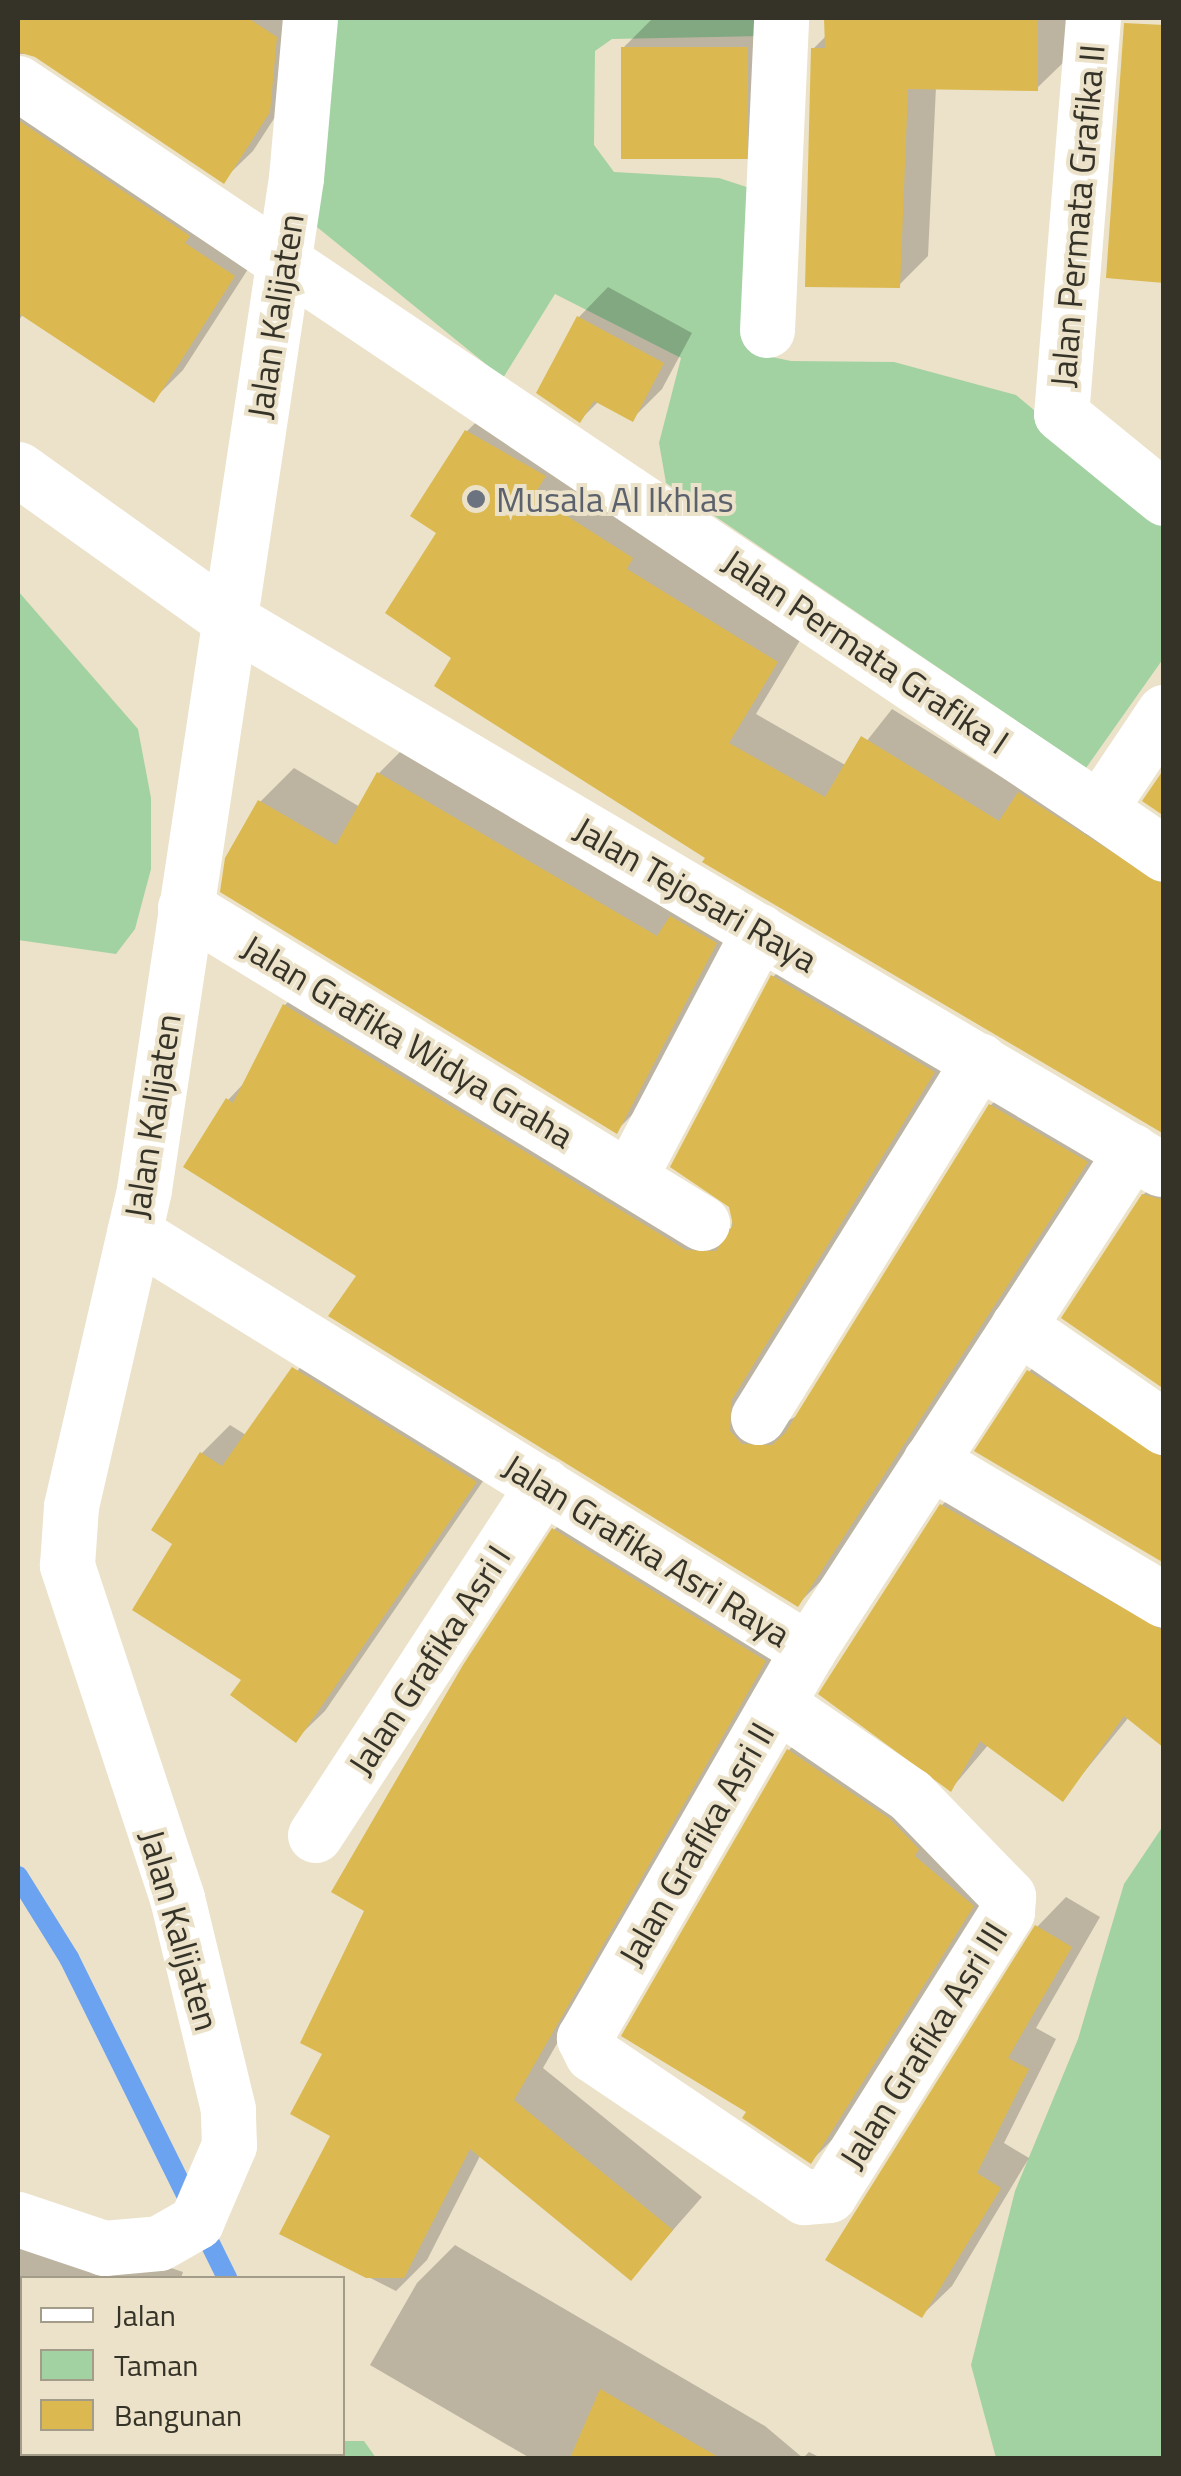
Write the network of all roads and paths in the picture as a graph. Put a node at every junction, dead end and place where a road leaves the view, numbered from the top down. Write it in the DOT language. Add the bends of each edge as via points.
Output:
graph roads {
  1 [pos="310,18"];
  2 [pos="781,18"];
  3 [pos="1093,18"];
  4 [pos="18,83"];
  5 [pos="284,259"];
  6 [pos="767,330"];
  7 [pos="18,469"];
  8 [pos="1164,498"];
  9 [pos="227,618"];
  10 [pos="1164,712"];
  11 [pos="1099,809"];
  12 [pos="1164,854"];
  13 [pos="185,907"];
  14 [pos="759,931"];
  15 [pos="979,1060"];
  16 [pos="1148,1161"];
  17 [pos="630,1176"];
  18 [pos="702,1223"];
  19 [pos="134,1233"];
  20 [pos="1018,1326"];
  21 [pos="758,1416"];
  22 [pos="1164,1426"];
  23 [pos="930,1461"];
  24 [pos="543,1485"];
  25 [pos="1164,1600"];
  26 [pos="808,1650"];
  27 [pos="777,1704"];
  28 [pos="315,1834"];
  29 [pos="584,2038"];
  30 [pos="18,2219"];
  1 -- 5 [label="street, Jalan Kalijaten"];
  2 -- 6 [label="street"];
  3 -- 8 [label="street, Jalan Permata Grafika II" via="1061,414"];
  4 -- 5 [label="street, Jalan Permata Grafika I"];
  5 -- 9 [label="street, Jalan Kalijaten"];
  5 -- 11 [label="street, Jalan Permata Grafika I"];
  7 -- 9 [label="street, Jalan Tejosari Raya"];
  9 -- 13 [label="street, Jalan Kalijaten"];
  9 -- 14 [label="street, Jalan Tejosari Raya"];
  10 -- 11 [label="street"];
  11 -- 12 [label="street, Jalan Permata Grafika I"];
  13 -- 17 [label="street, Jalan Grafika Widya Graha"];
  13 -- 19 [label="street, Jalan Kalijaten"];
  14 -- 15 [label="street, Jalan Tejosari Raya"];
  14 -- 17 [label="street"];
  15 -- 16 [label="street, Jalan Tejosari Raya"];
  15 -- 21 [label="street"];
  16 -- 20 [label="street, Jalan Grafika Asri Raya"];
  17 -- 18 [label="street, Jalan Grafika Widya Graha"];
  19 -- 24 [label="street, Jalan Grafika Asri Raya"];
  19 -- 30 [label="street, Jalan Kalijaten" via="70,1506 67,1565 177,1898 228,2109 229,2145 196,2222 159,2242 104,2248"];
  20 -- 22 [label="street"];
  20 -- 23 [label="street, Jalan Grafika Asri Raya"];
  23 -- 25 [label="street"];
  23 -- 26 [label="street, Jalan Grafika Asri Raya"];
  24 -- 26 [label="street, Jalan Grafika Asri Raya"];
  24 -- 28 [label="street, Jalan Grafika Asri I"];
  26 -- 27 [label="street, Jalan Grafika Asri II"];
  27 -- 29 [label="street, Jalan Grafika Asri II"];
  27 -- 29 [label="street, Jalan Grafika Asri III" via="910,1795 1001,1883 1007,1912 829,2195 804,2197 592,2054"];
}
